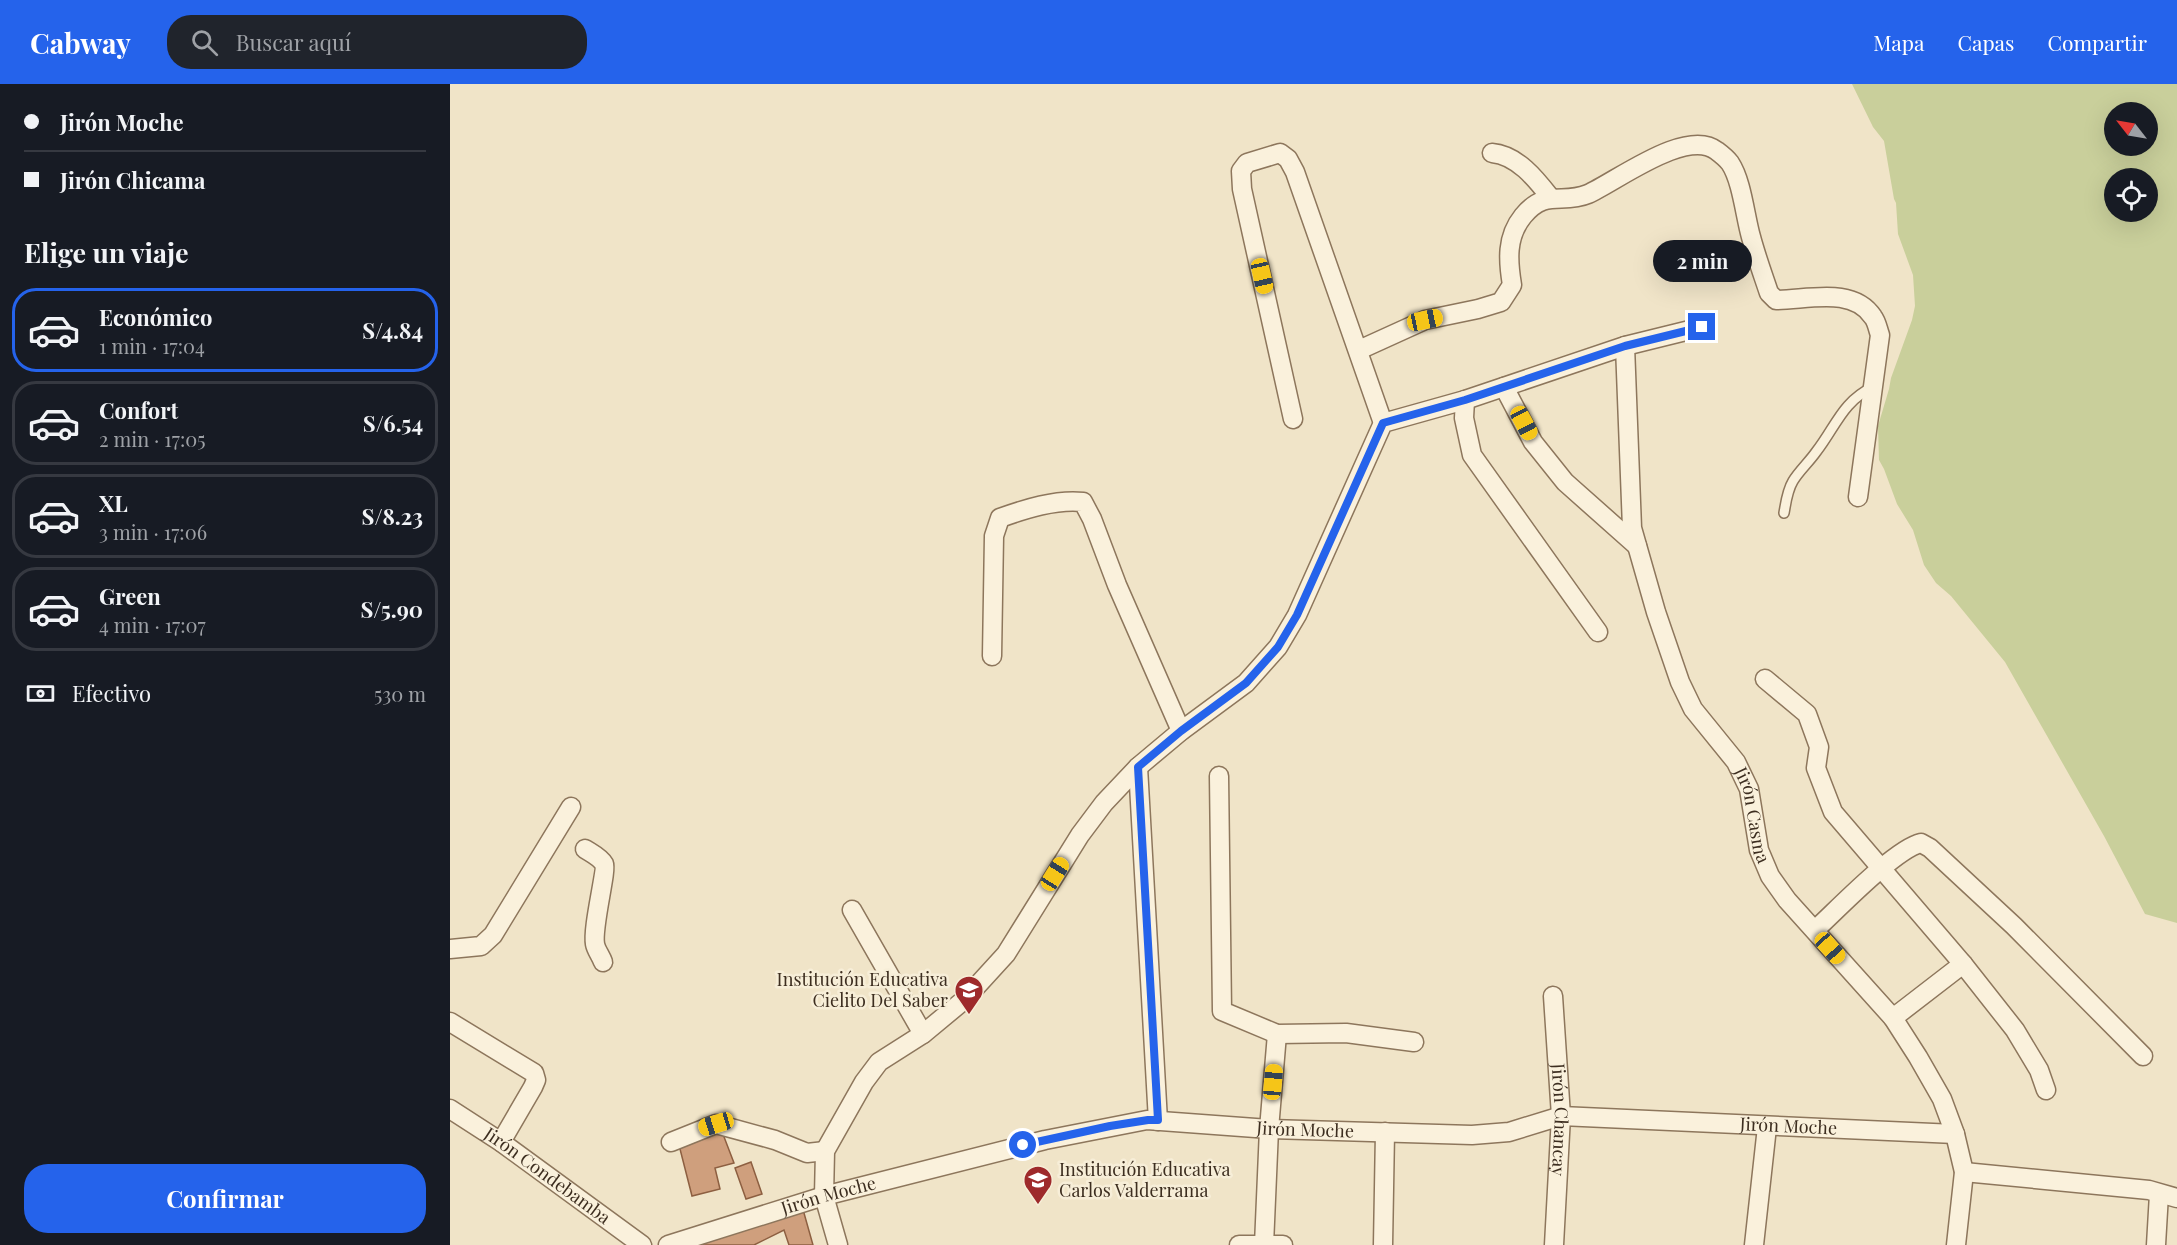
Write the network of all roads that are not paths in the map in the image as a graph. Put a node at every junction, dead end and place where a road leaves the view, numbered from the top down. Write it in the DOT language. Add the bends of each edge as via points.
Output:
graph roads {
  1 [pos="1492,153"];
  2 [pos="1550,197"];
  3 [pos="1702,327"];
  4 [pos="1625,346"];
  5 [pos="1359,350"];
  6 [pos="1874,386"];
  7 [pos="1504,387"];
  8 [pos="1465,400"];
  9 [pos="1293,419"];
  10 [pos="1383,423"];
  11 [pos="1858,497"];
  12 [pos="1784,513"];
  13 [pos="1637,546"];
  14 [pos="1598,632"];
  15 [pos="992,656"];
  16 [pos="1765,679"];
  17 [pos="1181,731"];
  18 [pos="1138,767"];
  19 [pos="1219,776"];
  20 [pos="571,807"];
  21 [pos="585,849"];
  22 [pos="1882,868"];
  23 [pos="852,910"];
  24 [pos="1815,930"];
  25 [pos="450,949"];
  26 [pos="603,962"];
  27 [pos="1963,964"];
  28 [pos="1553,996"];
  29 [pos="1893,1018"];
  30 [pos="450,1022"];
  31 [pos="923,1034"];
  32 [pos="1277,1034"];
  33 [pos="1414,1042"];
  34 [pos="2143,1056"];
  35 [pos="2046,1090"];
  36 [pos="450,1109"];
  37 [pos="1561,1116"];
  38 [pos="1158,1120"];
  39 [pos="1767,1127"];
  40 [pos="1269,1129"];
  41 [pos="1385,1132"];
  42 [pos="1956,1134"];
  43 [pos="501,1142"];
  44 [pos="671,1142"];
  45 [pos="825,1151"];
  46 [pos="1964,1172"];
  47 [pos="2158,1194"];
  48 [pos="824,1196"];
  49 [pos="2177,1198"];
  50 [pos="696,1240"];
  51 [pos="1264,1244"];
  52 [pos="642,1245"];
  53 [pos="668,1245"];
  54 [pos="838,1245"];
  55 [pos="1239,1245"];
  56 [pos="1283,1245"];
  57 [pos="1383,1245"];
  58 [pos="1554,1245"];
  59 [pos="1754,1245"];
  60 [pos="1956,1245"];
  61 [pos="2156,1245"];
  1 -- 2 [label="street" via="1519,164"];
  2 -- 5 [label="street" via="1522,217 1512,234 1507,260 1512,285 1501,302 1425,320"];
  2 -- 6 [label="street" via="1573,199 1589,194 1656,156 1694,145 1714,148 1736,174 1769,293 1776,300 1838,297 1858,303 1873,317 1880,335"];
  3 -- 4 [label="street"];
  4 -- 7 [label="street"];
  4 -- 13 [label="street, Jirón Casma" via="1632,528"];
  5 -- 9 [label="street" via="1288,159 1280,153 1247,164 1241,171 1242,189"];
  5 -- 10 [label="street"];
  6 -- 11 [label="street"];
  6 -- 12 [label="lane" via="1860,393 1843,410 1829,435 1793,480"];
  7 -- 8 [label="street"];
  7 -- 13 [label="street" via="1533,442 1565,482"];
  8 -- 10 [label="street"];
  8 -- 14 [label="street" via="1464,418 1472,455"];
  10 -- 17 [label="street" via="1297,615 1278,647 1246,683"];
  13 -- 24 [label="street, Jirón Casma" via="1680,682 1693,709 1736,762 1749,789 1760,850 1770,876"];
  15 -- 17 [label="street" via="994,536 1000,518 1052,504 1083,502"];
  16 -- 22 [label="street" via="1807,714 1819,747 1816,768 1833,812"];
  17 -- 18 [label="street"];
  18 -- 31 [label="street" via="1080,835 1006,954 964,1000"];
  18 -- 38 [label="street"];
  19 -- 32 [label="street" via="1222,1011"];
  20 -- 25 [label="street" via="493,935 481,946"];
  21 -- 26 [label="street" via="603,861 606,869 595,944"];
  22 -- 24 [label="street"];
  22 -- 27 [label="street"];
  22 -- 34 [label="street" via="1913,845 1921,843 1930,848"];
  23 -- 31 [label="street"];
  24 -- 29 [label="street, Jirón Casma"];
  27 -- 29 [label="street"];
  27 -- 35 [label="street" via="2015,1030"];
  28 -- 37 [label="street, Jirón Chancay"];
  29 -- 42 [label="street, Jirón Casma" via="1942,1100"];
  30 -- 43 [label="street" via="534,1073 533,1087"];
  31 -- 45 [label="street" via="879,1062"];
  32 -- 33 [label="street" via="1347,1034"];
  32 -- 40 [label="street"];
  36 -- 43 [label="street, Jirón Condebamba"];
  37 -- 39 [label="street, Jirón Moche"];
  37 -- 41 [label="street, Jirón Moche" via="1509,1132"];
  37 -- 58 [label="street, Jirón Chancay"];
  38 -- 40 [label="street, Jirón Moche"];
  38 -- 48 [label="street, Jirón Moche" via="1045,1140"];
  39 -- 42 [label="street, Jirón Moche"];
  39 -- 59 [label="street"];
  40 -- 41 [label="street, Jirón Moche"];
  40 -- 51 [label="street"];
  41 -- 57 [label="street"];
  42 -- 46 [label="street, Jirón Casma"];
  43 -- 52 [label="street, Jirón Condebamba"];
  44 -- 45 [label="street" via="716,1124 807,1153"];
  45 -- 48 [label="street"];
  46 -- 47 [label="street"];
  46 -- 60 [label="street, Jirón Casma"];
  47 -- 49 [label="street"];
  47 -- 61 [label="street"];
  48 -- 50 [label="street, Jirón Moche"];
  48 -- 54 [label="street"];
  50 -- 53 [label="street, Jirón Moche"];
  51 -- 55 [label="street"];
  51 -- 56 [label="street"];
}
